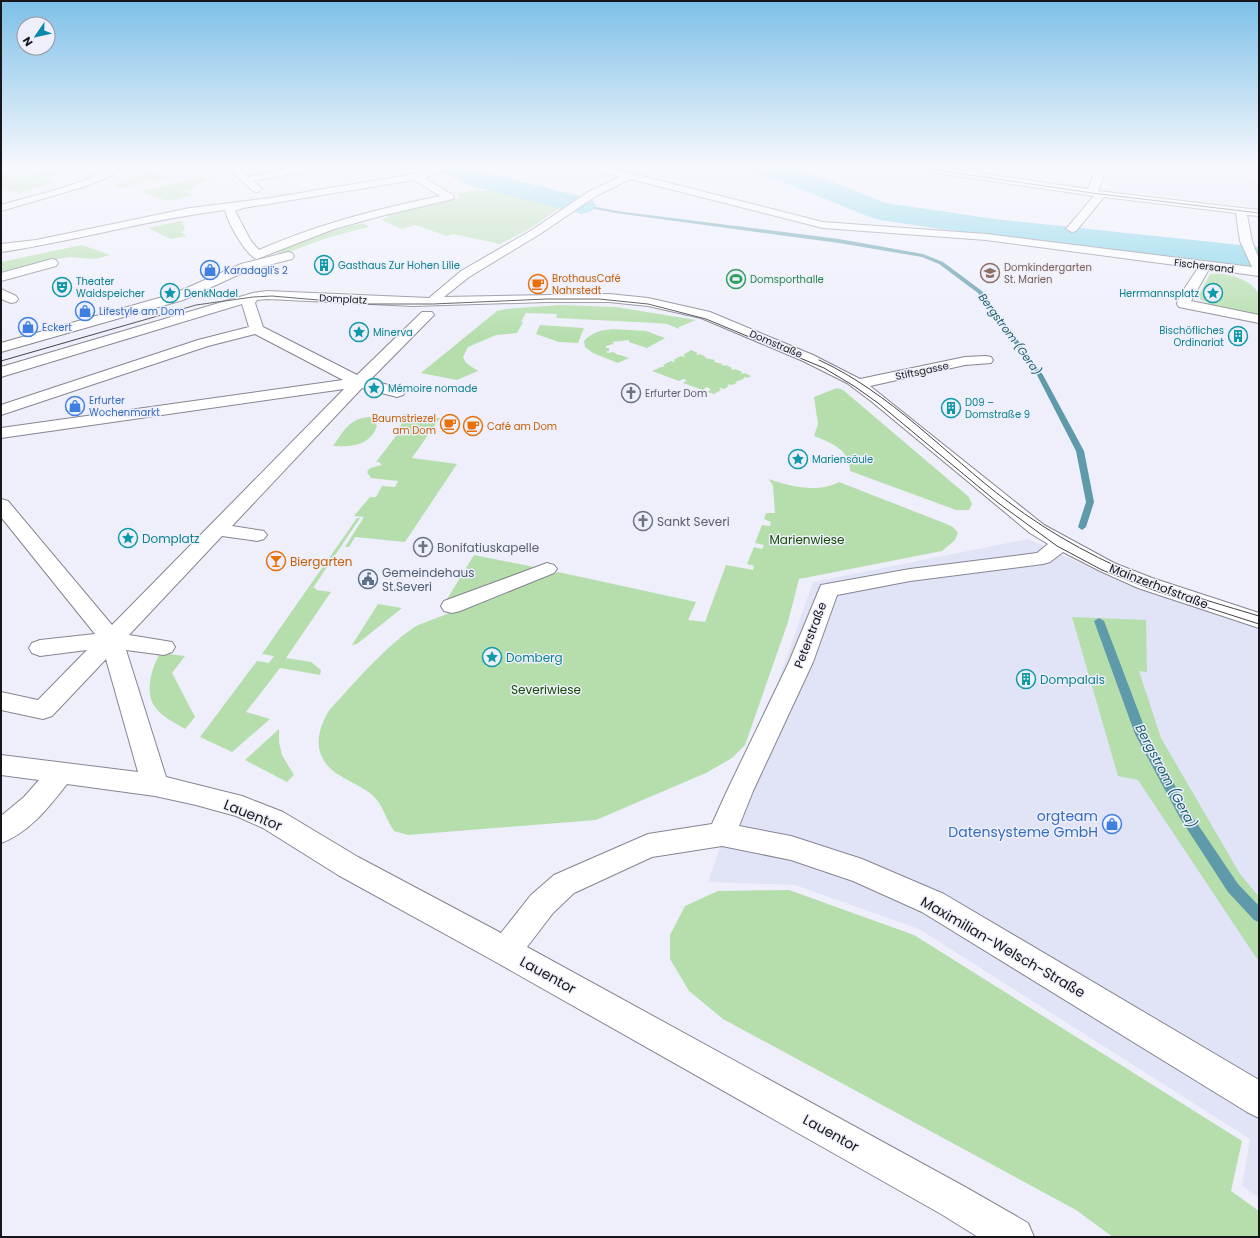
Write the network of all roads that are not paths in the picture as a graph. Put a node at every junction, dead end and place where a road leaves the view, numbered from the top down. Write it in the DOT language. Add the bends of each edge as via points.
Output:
graph roads {
  1 [pos="124,225"];
  2 [pos="237,225"];
  3 [pos="335,225"];
  4 [pos="546,225"];
  5 [pos="822,225"];
  6 [pos="1076,225"];
  7 [pos="1243,225"];
  8 [pos="1072,230"];
  9 [pos="1,248"];
  10 [pos="288,256"];
  11 [pos="261,262"];
  12 [pos="52,263"];
  13 [pos="1205,266"];
  14 [pos="1258,268"];
  15 [pos="1,277"];
  16 [pos="267,287"];
  17 [pos="249,288"];
  18 [pos="429,303"];
  19 [pos="136,310"];
  20 [pos="1259,319"];
  21 [pos="155,322"];
  22 [pos="257,329"];
  23 [pos="1,348"];
  24 [pos="986,360"];
  25 [pos="1,372"];
  26 [pos="359,382"];
  27 [pos="858,384"];
  28 [pos="397,392"];
  29 [pos="1,410"];
  30 [pos="1,433"];
  31 [pos="1,505"];
  32 [pos="217,530"];
  33 [pos="257,535"];
  34 [pos="1061,543"];
  35 [pos="547,569"];
  36 [pos="452,606"];
  37 [pos="1259,621"];
  38 [pos="112,640"];
  39 [pos="164,647"];
  40 [pos="40,648"];
  41 [pos="1,701"];
  42 [pos="1,765"];
  43 [pos="60,774"];
  44 [pos="155,785"];
  45 [pos="1,831"];
  46 [pos="722,834"];
  47 [pos="505,951"];
  48 [pos="1259,1100"];
  49 [pos="1014,1237"];
  1 -- 9 [label="street"];
  2 -- 11 [label="street"];
  3 -- 11 [label="street"];
  4 -- 18 [label="street" via="465,274"];
  5 -- 13 [label="street, Fischersand" via="986,237"];
  6 -- 8 [label="street"];
  7 -- 14 [label="street" via="1249,249"];
  10 -- 11 [label="street"];
  11 -- 17 [label="street"];
  11 -- 19 [label="street" via="234,271 178,297"];
  12 -- 15 [label="street"];
  13 -- 14 [label="street, Fischersand"];
  13 -- 20 [label="street" via="1184,304"];
  16 -- 17 [label="street"];
  17 -- 18 [label="street, Domplatz" via="284,295"];
  17 -- 22 [label="street" via="248,302"];
  17 -- 25 [label="street, Domplatz"];
  18 -- 26 [label="street"];
  18 -- 27 [label="street, Domstraße" via="572,297 620,298 685,310 718,320 794,352"];
  19 -- 21 [label="street"];
  19 -- 23 [label="street"];
  22 -- 26 [label="street"];
  22 -- 29 [label="street" via="203,343"];
  24 -- 27 [label="street, Stiftsgasse" via="965,361"];
  26 -- 28 [label="street"];
  26 -- 30 [label="street"];
  26 -- 32 [label="street"];
  27 -- 34 [label="street, Domstraße" via="1008,506"];
  31 -- 38 [label="street"];
  32 -- 33 [label="street"];
  32 -- 38 [label="street"];
  34 -- 37 [label="street, Mainzerhofstraße" via="1145,583"];
  34 -- 46 [label="street, Peterstraße" via="1043,558 910,575 828,590 801,662"];
  35 -- 36 [label="street"];
  38 -- 39 [label="street"];
  38 -- 40 [label="street"];
  38 -- 41 [label="street" via="43,710"];
  38 -- 44 [label="street"];
  42 -- 43 [label="street"];
  43 -- 44 [label="street, Lauentor"];
  43 -- 45 [label="street" via="35,806"];
  44 -- 47 [label="street, Lauentor" via="196,794 274,820 348,866"];
  46 -- 47 [label="street, Maximilian-Welsch-Straße" via="648,846 564,884 542,904"];
  46 -- 48 [label="street, Maximilian-Welsch-Straße" via="791,848 862,872 932,903"];
  47 -- 49 [label="street, Lauentor"];
}
